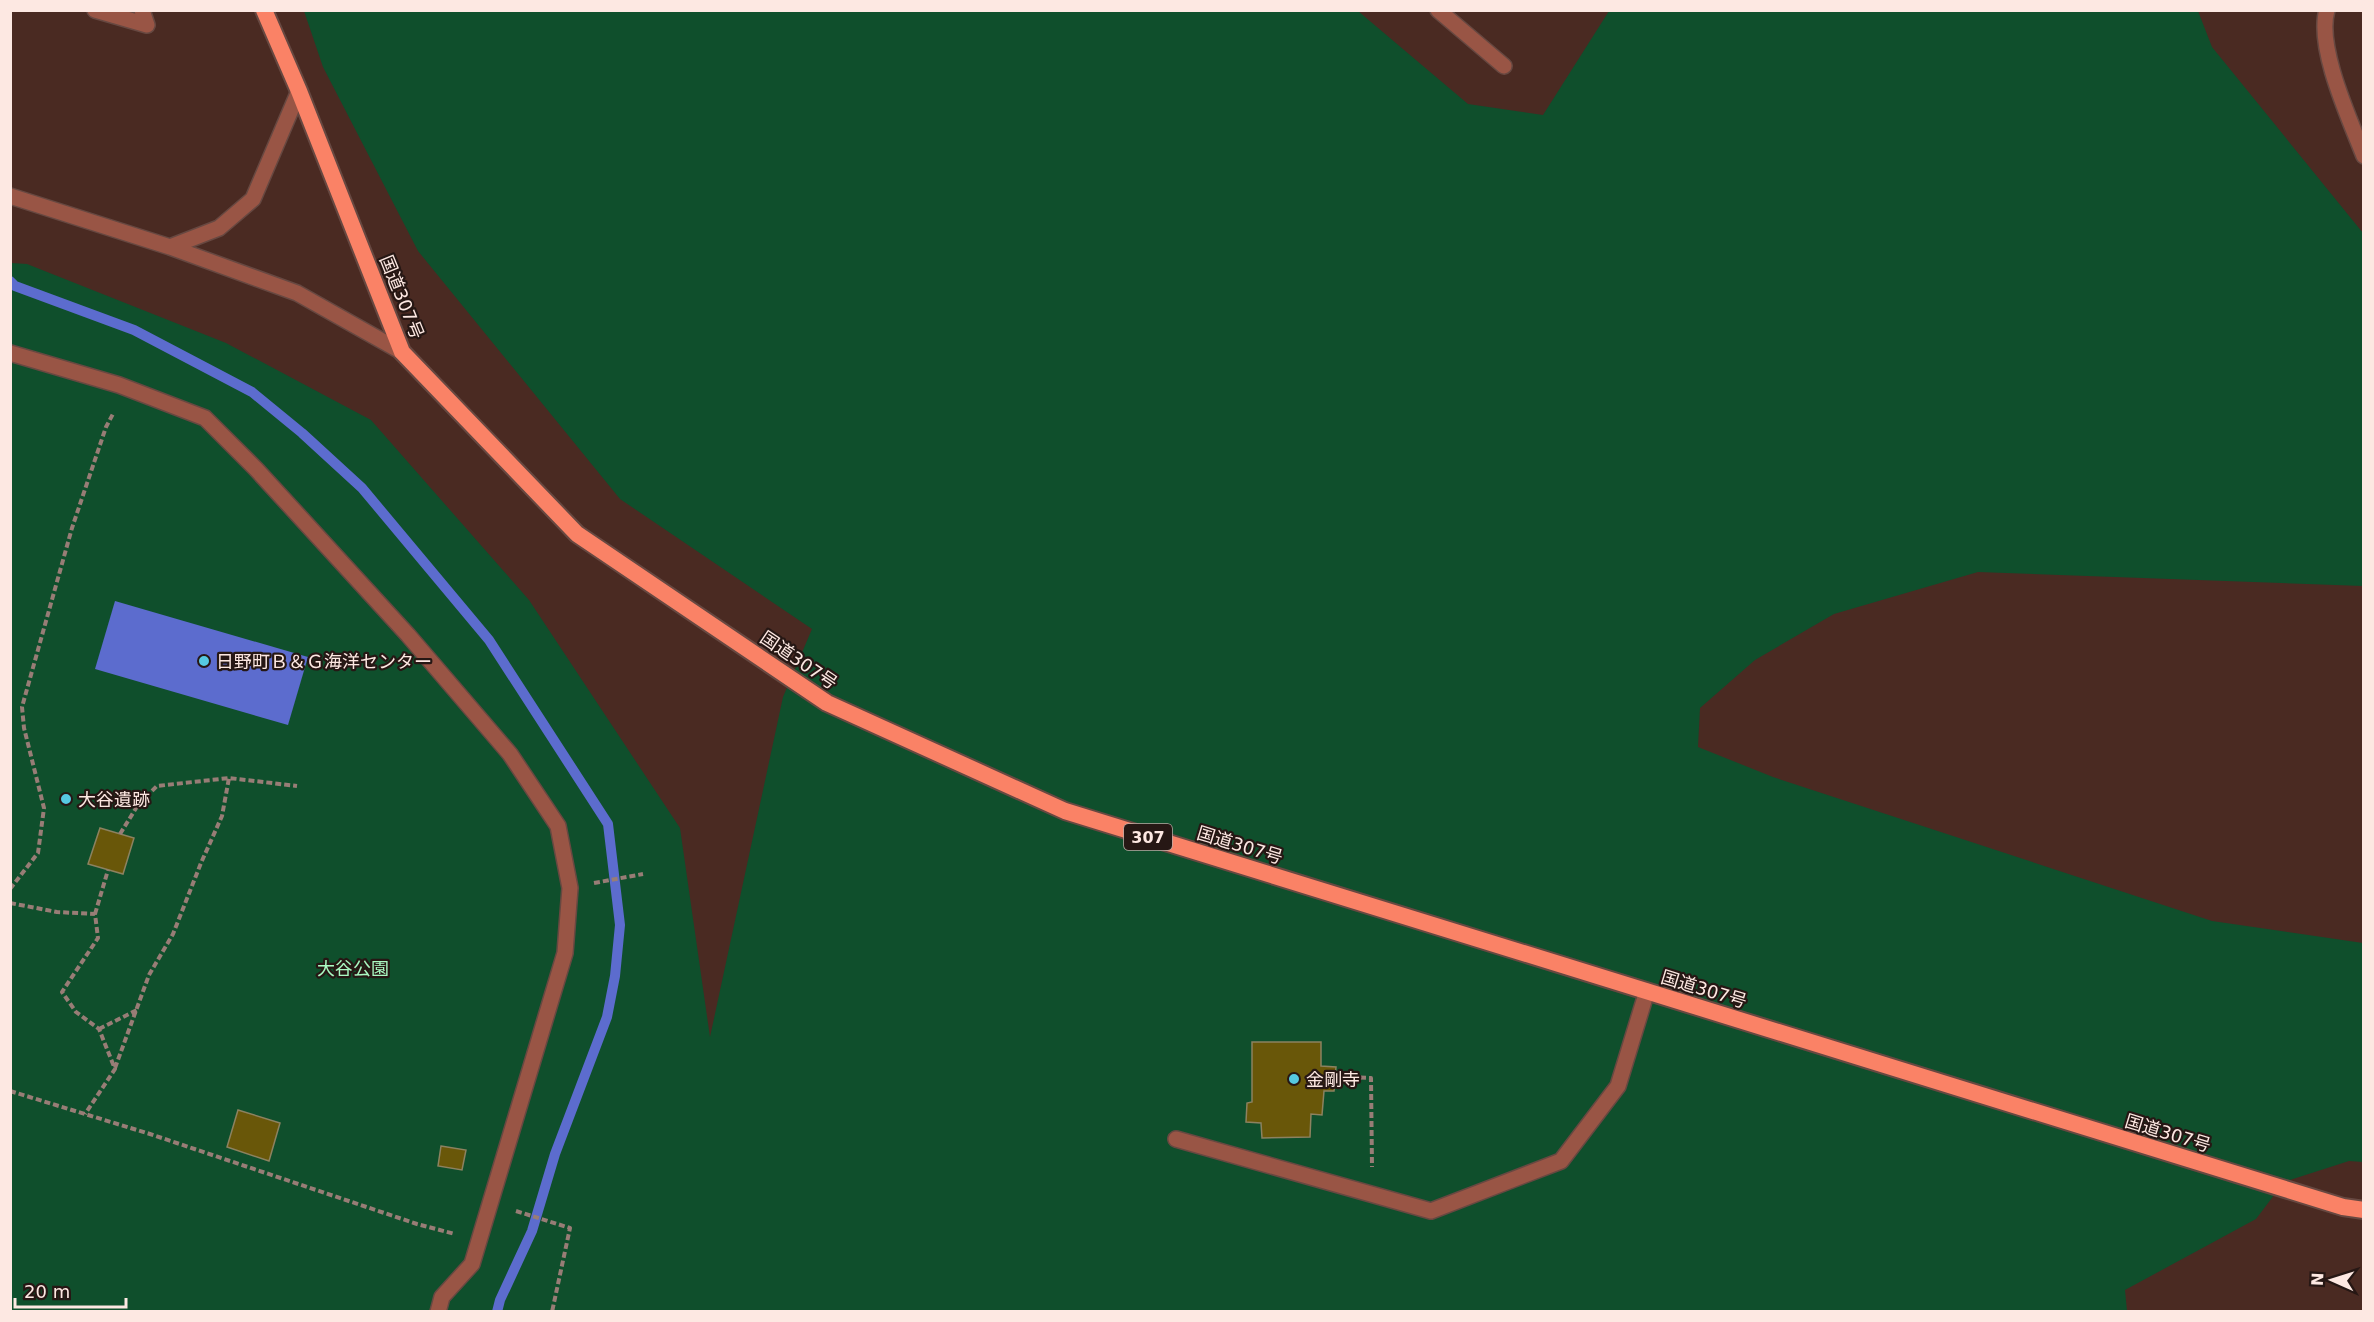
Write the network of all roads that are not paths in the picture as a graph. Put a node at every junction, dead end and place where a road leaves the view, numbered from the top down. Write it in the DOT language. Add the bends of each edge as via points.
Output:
graph roads {
  1 [pos="95,10"];
  2 [pos="142,10"];
  3 [pos="264,10"];
  4 [pos="1438,10"];
  5 [pos="2327,10"];
  6 [pos="1504,66"];
  7 [pos="299,92"];
  8 [pos="2364,156"];
  9 [pos="10,196"];
  10 [pos="170,247"];
  11 [pos="402,352"];
  12 [pos="10,353"];
  13 [pos="1647,991"];
  14 [pos="1176,1139"];
  15 [pos="2364,1210"];
  16 [pos="438,1311"];
  1 -- 2 [label="street" via="147,25"];
  3 -- 7 [label="highway, 国道307号 / 307"];
  4 -- 6 [label="street"];
  5 -- 8 [label="street" via="2324,21 2332,68"];
  7 -- 10 [label="street" via="253,199 219,228"];
  7 -- 11 [label="highway, 国道307号 / 307"];
  9 -- 10 [label="street"];
  10 -- 11 [label="street" via="297,293"];
  11 -- 13 [label="highway, 国道307号 / 307" via="577,534 826,703 1065,811"];
  12 -- 16 [label="street" via="127,388 205,418 408,635 510,754 558,826 570,888 565,953 472,1264 442,1298"];
  13 -- 14 [label="street" via="1618,1086 1561,1161 1431,1211"];
  13 -- 15 [label="highway, 国道307号 / 307"];
}
